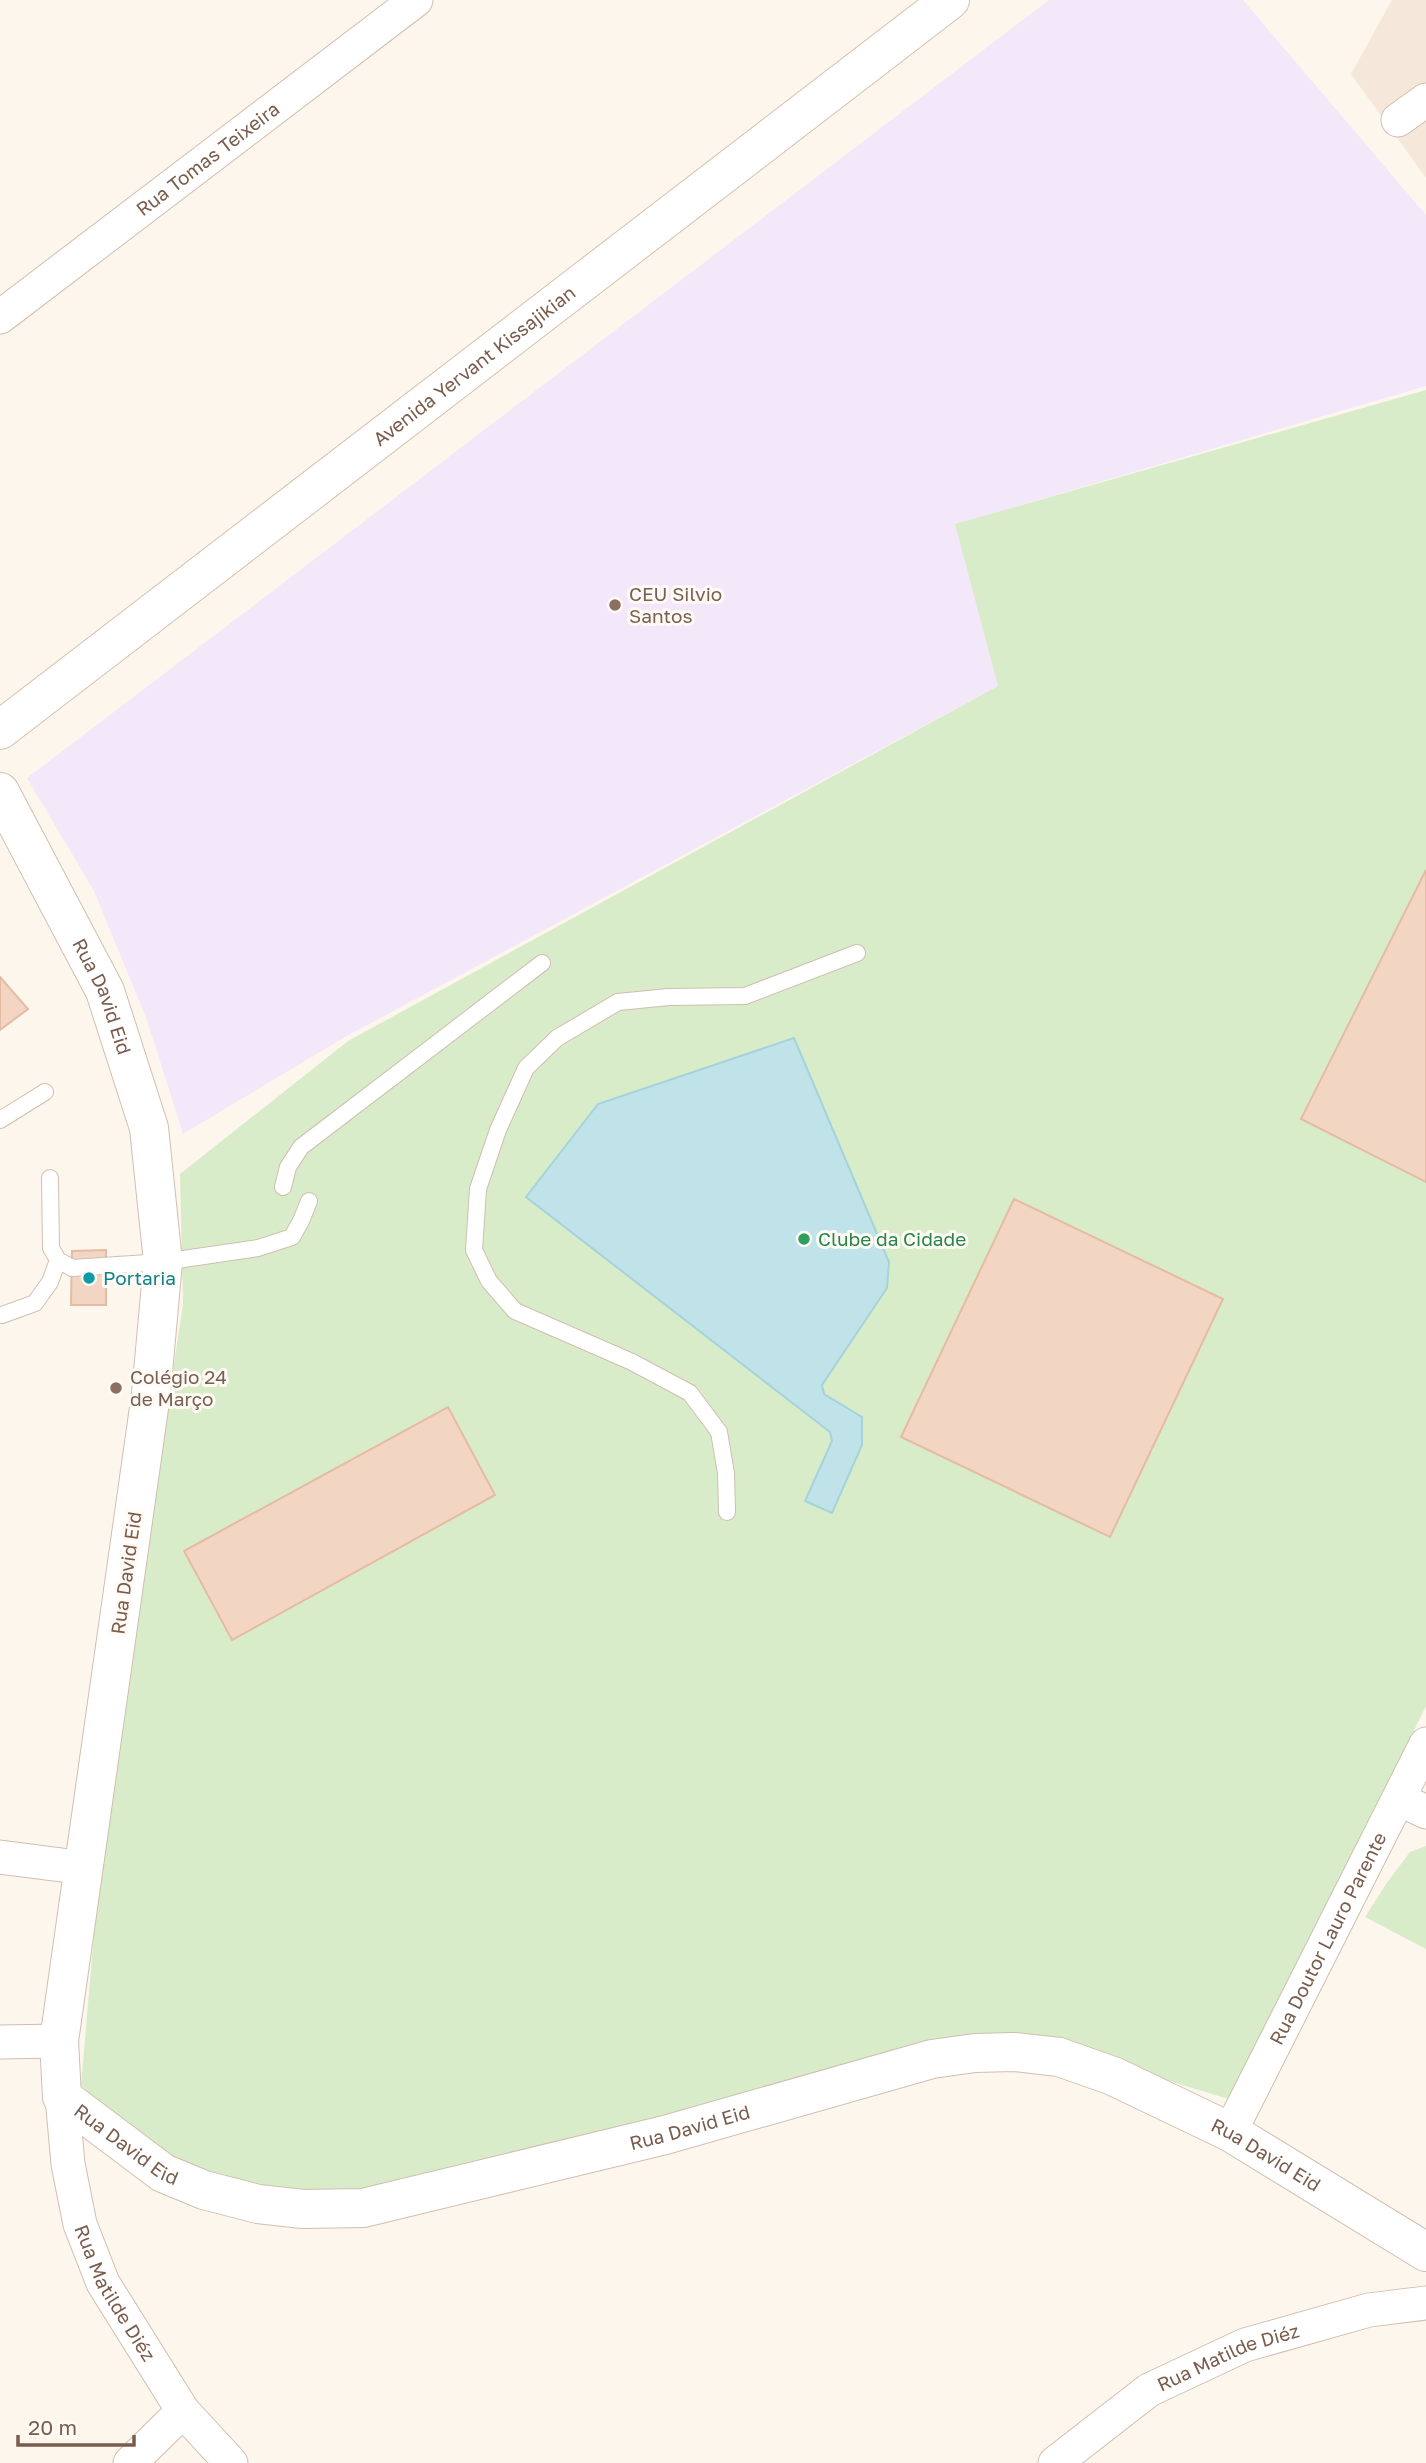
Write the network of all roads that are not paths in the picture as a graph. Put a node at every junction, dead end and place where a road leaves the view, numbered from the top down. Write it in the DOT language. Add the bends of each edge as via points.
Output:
graph roads {
  1 [pos="416,0"];
  2 [pos="950,0"];
  3 [pos="1426,100"];
  4 [pos="1398,120"];
  5 [pos="0,317"];
  6 [pos="0,730"];
  7 [pos="0,792"];
  8 [pos="857,953"];
  9 [pos="542,962"];
  10 [pos="45,1092"];
  11 [pos="0,1120"];
  12 [pos="50,1178"];
  13 [pos="283,1187"];
  14 [pos="309,1201"];
  15 [pos="58,1260"];
  16 [pos="163,1262"];
  17 [pos="2,1315"];
  18 [pos="727,1512"];
  19 [pos="1426,1744"];
  20 [pos="1413,1805"];
  21 [pos="0,1857"];
  22 [pos="85,1868"];
  23 [pos="59,2041"];
  24 [pos="0,2042"];
  25 [pos="62,2097"];
  26 [pos="1230,2132"];
  27 [pos="1426,2252"];
  28 [pos="1426,2303"];
  29 [pos="183,2411"];
  30 [pos="130,2463"];
  31 [pos="231,2463"];
  32 [pos="1055,2463"];
  1 -- 5 [label="street, Rua Tomas Teixeira"];
  2 -- 6 [label="street, Avenida Yervant Kissajikian"];
  3 -- 4 [label="street"];
  7 -- 16 [label="street, Rua David Eid" via="105,990 149,1128"];
  8 -- 18 [label="lane" via="745,996 670,996 618,1002 557,1038 526,1068 478,1189 474,1250 489,1281 515,1311 690,1393 719,1432"];
  9 -- 13 [label="lane" via="301,1147 288,1167"];
  10 -- 11 [label="lane"];
  12 -- 15 [label="lane" via="51,1248"];
  14 -- 16 [label="lane" via="292,1237 258,1248"];
  15 -- 16 [label="lane" via="72,1268"];
  15 -- 17 [label="lane" via="36,1303"];
  16 -- 22 [label="street, Rua David Eid" via="151,1394"];
  19 -- 20 [label="street, Rua Doutor Lauro Parente"];
  20 -- 26 [label="street, Rua Doutor Lauro Parente"];
  21 -- 22 [label="street"];
  22 -- 23 [label="street, Rua David Eid"];
  23 -- 24 [label="street"];
  23 -- 25 [label="street, Rua David Eid"];
  25 -- 26 [label="street, Rua David Eid" via="163,2173 227,2197 303,2209 363,2207 665,2135 932,2059 975,2053 1059,2057 1113,2076"];
  25 -- 29 [label="street, Rua Matilde Diéz" via="80,2224 103,2283"];
  26 -- 27 [label="street, Rua David Eid"];
  28 -- 32 [label="street, Rua Matilde Diéz" via="1369,2310 1245,2345 1149,2390"];
  29 -- 30 [label="street"];
  29 -- 31 [label="street, Rua Matilde Diéz"];
}
